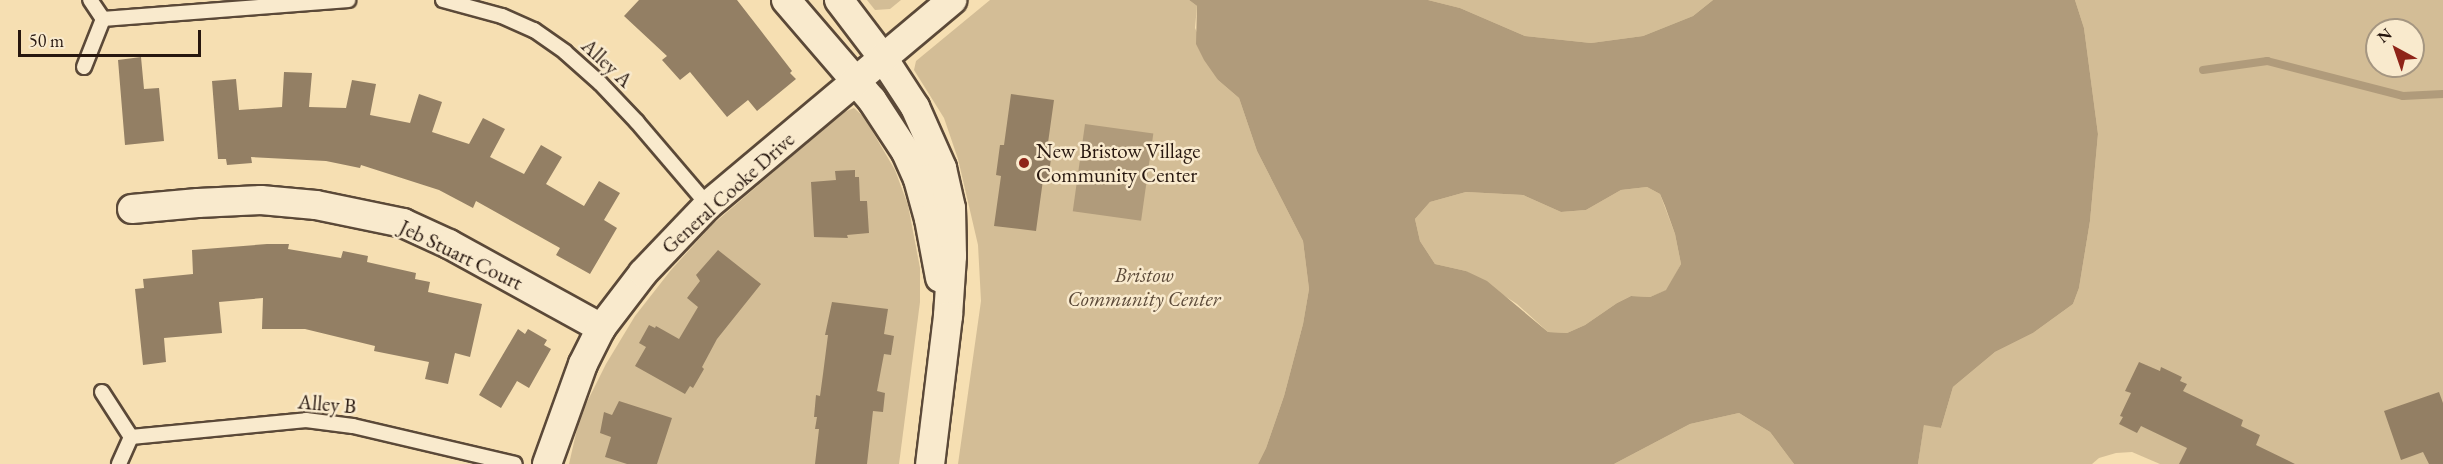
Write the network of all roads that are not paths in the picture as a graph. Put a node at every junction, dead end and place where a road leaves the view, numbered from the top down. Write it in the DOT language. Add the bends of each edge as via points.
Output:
graph roads {
  1 [pos="90,0"];
  2 [pos="348,0"];
  3 [pos="443,0"];
  4 [pos="786,0"];
  5 [pos="839,0"];
  6 [pos="952,0"];
  7 [pos="103,19"];
  8 [pos="883,58"];
  9 [pos="84,67"];
  10 [pos="856,81"];
  11 [pos="708,205"];
  12 [pos="132,209"];
  13 [pos="948,316"];
  14 [pos="601,328"];
  15 [pos="102,392"];
  16 [pos="131,437"];
  17 [pos="119,464"];
  18 [pos="515,464"];
  19 [pos="547,464"];
  20 [pos="930,464"];
  1 -- 7 [label="lane"];
  2 -- 7 [label="lane"];
  3 -- 11 [label="lane, Alley A" via="502,16 534,30 565,52 637,122"];
  4 -- 10 [label="street"];
  5 -- 8 [label="street"];
  6 -- 8 [label="street, General Cooke Drive"];
  7 -- 9 [label="lane"];
  8 -- 10 [label="street, General Cooke Drive"];
  8 -- 13 [label="street" via="915,107 942,168 951,208"];
  10 -- 11 [label="street, General Cooke Drive"];
  10 -- 13 [label="street" via="891,127 918,179"];
  11 -- 14 [label="street, General Cooke Drive" via="643,273"];
  12 -- 14 [label="street, Jeb Stuart Court" via="261,201 316,205 393,221 449,244"];
  13 -- 20 [label="street"];
  14 -- 19 [label="street, General Cooke Drive" via="569,396"];
  15 -- 16 [label="lane"];
  16 -- 17 [label="lane"];
  16 -- 18 [label="lane, Alley B" via="306,420 353,426"];
}
